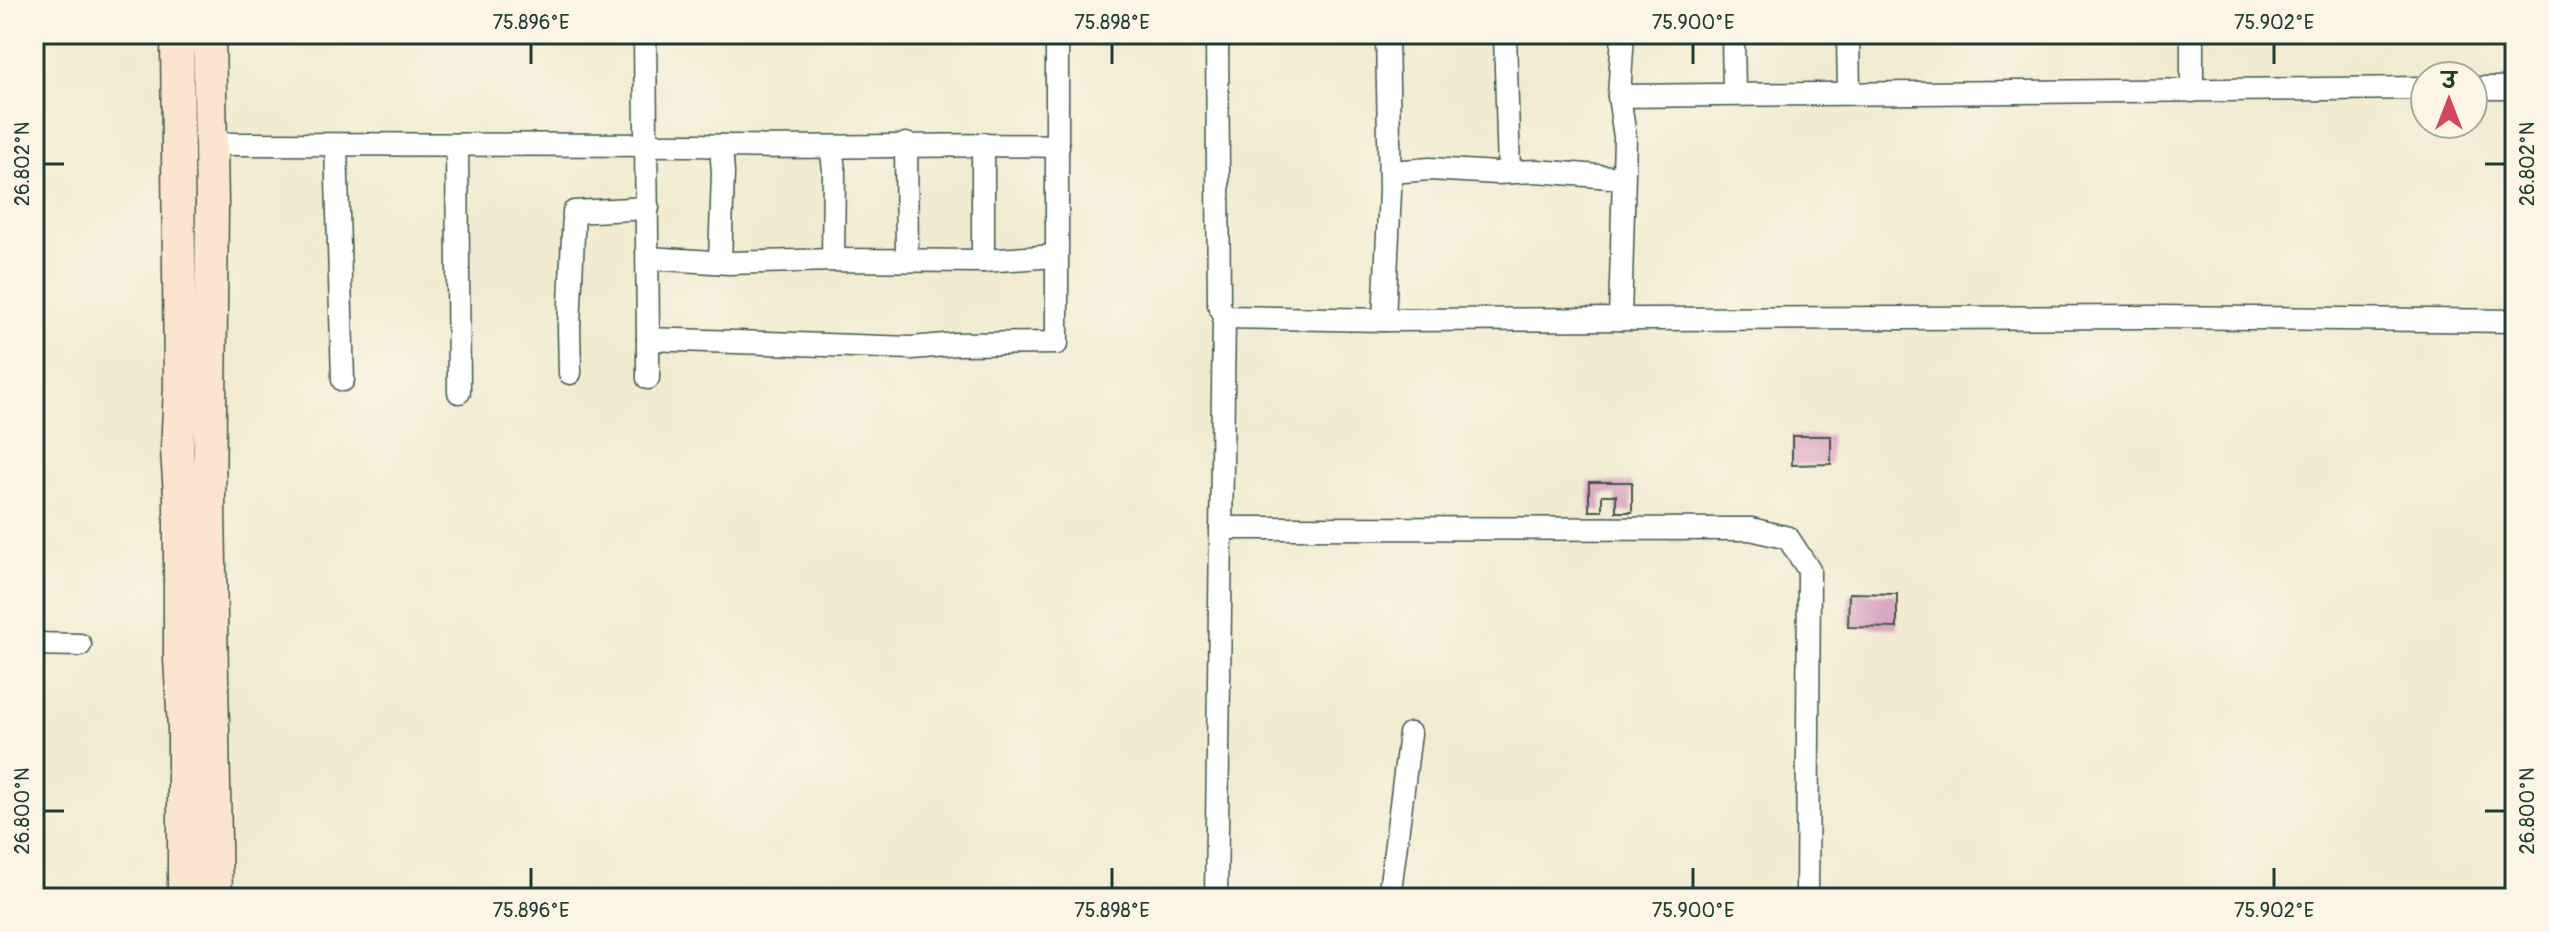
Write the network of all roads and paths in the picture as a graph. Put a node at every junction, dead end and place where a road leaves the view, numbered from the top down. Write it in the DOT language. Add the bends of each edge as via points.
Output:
graph roads {
  1 [pos="177,34"];
  2 [pos="209,34"];
  3 [pos="645,34"];
  4 [pos="1057,34"];
  5 [pos="1217,34"];
  6 [pos="1387,34"];
  7 [pos="1505,34"];
  8 [pos="1623,34"];
  9 [pos="1733,34"];
  10 [pos="1848,34"];
  11 [pos="2192,34"];
  12 [pos="2409,88"];
  13 [pos="2489,88"];
  14 [pos="2515,88"];
  15 [pos="2192,91"];
  16 [pos="1849,93"];
  17 [pos="1734,94"];
  18 [pos="1619,96"];
  19 [pos="209,144"];
  20 [pos="906,144"];
  21 [pos="983,144"];
  22 [pos="336,145"];
  23 [pos="457,145"];
  24 [pos="647,146"];
  25 [pos="721,146"];
  26 [pos="1058,146"];
  27 [pos="831,147"];
  28 [pos="1390,172"];
  29 [pos="1509,172"];
  30 [pos="1623,178"];
  31 [pos="648,208"];
  32 [pos="1056,256"];
  33 [pos="648,258"];
  34 [pos="833,260"];
  35 [pos="907,260"];
  36 [pos="983,261"];
  37 [pos="720,262"];
  38 [pos="1224,317"];
  39 [pos="1620,319"];
  40 [pos="1384,320"];
  41 [pos="2515,321"];
  42 [pos="648,339"];
  43 [pos="570,373"];
  44 [pos="648,378"];
  45 [pos="343,380"];
  46 [pos="459,392"];
  47 [pos="1221,528"];
  48 [pos="34,644"];
  49 [pos="80,645"];
  50 [pos="1410,734"];
  51 [pos="184,898"];
  52 [pos="216,898"];
  53 [pos="1216,898"];
  54 [pos="1389,898"];
  55 [pos="1807,898"];
  1 -- 51 [label="street"];
  2 -- 19 [label="street"];
  3 -- 24 [label="street"];
  4 -- 26 [label="street"];
  5 -- 38 [label="street" via="1219,305"];
  6 -- 28 [label="street"];
  7 -- 29 [label="street"];
  8 -- 18 [label="street"];
  9 -- 17 [label="street"];
  10 -- 16 [label="street"];
  11 -- 15 [label="street"];
  12 -- 15 [label="street"];
  13 -- 14 [label="street"];
  15 -- 16 [label="street"];
  16 -- 17 [label="street"];
  17 -- 18 [label="street"];
  18 -- 30 [label="street"];
  19 -- 22 [label="street"];
  19 -- 52 [label="street"];
  20 -- 21 [label="street"];
  20 -- 27 [label="street"];
  20 -- 35 [label="street"];
  21 -- 26 [label="street"];
  21 -- 36 [label="street"];
  22 -- 23 [label="street"];
  22 -- 45 [label="street"];
  23 -- 24 [label="street"];
  23 -- 46 [label="street"];
  24 -- 25 [label="street"];
  24 -- 31 [label="street"];
  25 -- 27 [label="street"];
  25 -- 37 [label="street"];
  26 -- 32 [label="street"];
  27 -- 34 [label="street"];
  28 -- 29 [label="street"];
  28 -- 40 [label="street"];
  29 -- 30 [label="street"];
  30 -- 39 [label="street"];
  31 -- 33 [label="street"];
  31 -- 43 [label="street" via="574,212"];
  32 -- 36 [label="street"];
  32 -- 42 [label="street" via="1057,343 912,348"];
  33 -- 37 [label="street"];
  33 -- 42 [label="street"];
  34 -- 35 [label="street"];
  34 -- 37 [label="street"];
  35 -- 36 [label="street"];
  38 -- 40 [label="street"];
  38 -- 47 [label="street"];
  39 -- 40 [label="street"];
  39 -- 41 [label="street"];
  42 -- 44 [label="street"];
  47 -- 53 [label="street"];
  47 -- 55 [label="street" via="1751,529 1788,538 1809,570"];
  48 -- 49 [label="street"];
  50 -- 54 [label="street"];
}
